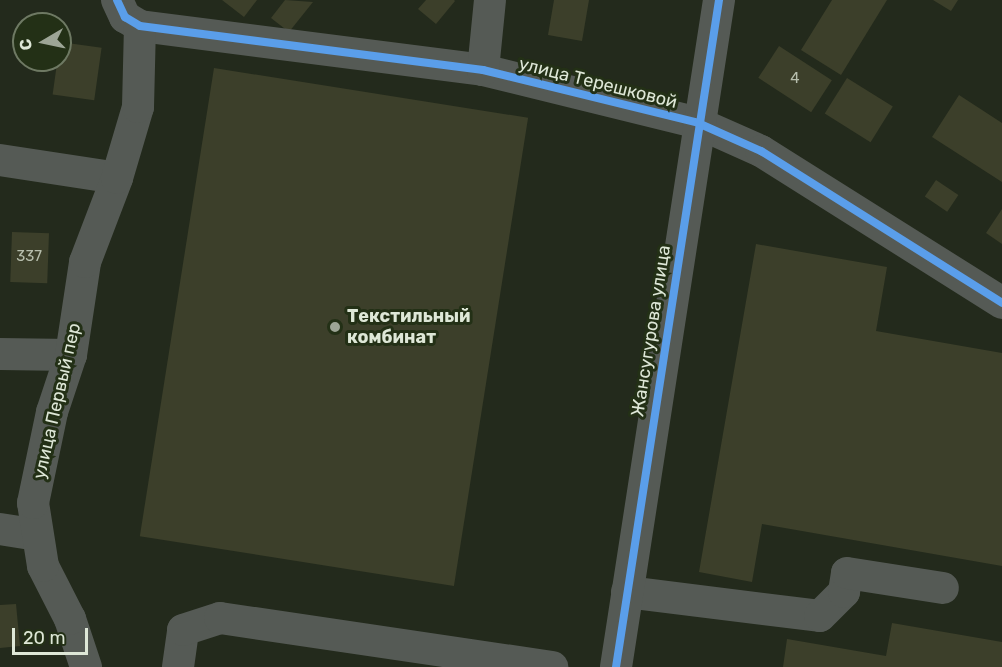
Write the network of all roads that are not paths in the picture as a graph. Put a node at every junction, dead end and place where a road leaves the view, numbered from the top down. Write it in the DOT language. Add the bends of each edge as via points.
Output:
graph roads {
  1 [pos="117,0"];
  2 [pos="490,0"];
  3 [pos="719,0"];
  4 [pos="140,26"];
  5 [pos="483,70"];
  6 [pos="698,123"];
  7 [pos="0,160"];
  8 [pos="117,178"];
  9 [pos="1002,303"];
  10 [pos="0,354"];
  11 [pos="71,355"];
  12 [pos="0,529"];
  13 [pos="36,535"];
  14 [pos="943,588"];
  15 [pos="627,592"];
  16 [pos="86,667"];
  17 [pos="178,667"];
  18 [pos="552,667"];
  19 [pos="616,667"];
  1 -- 4 [label="street" via="125,17"];
  2 -- 5 [label="street"];
  3 -- 6 [label="street, Жансугурова улица"];
  4 -- 5 [label="street, улица Терешковой"];
  4 -- 8 [label="street, улица Первый пер" via="138,107"];
  5 -- 6 [label="street, улица Терешковой"];
  6 -- 9 [label="street, улица Терешковой" via="760,151"];
  6 -- 15 [label="street, Жансугурова улица"];
  7 -- 8 [label="street"];
  8 -- 11 [label="street, улица Первый пер" via="85,262"];
  10 -- 11 [label="street"];
  11 -- 13 [label="street, улица Первый пер" via="52,412 33,503"];
  12 -- 13 [label="street"];
  13 -- 16 [label="street, улица Первый пер" via="43,566 70,620"];
  14 -- 15 [label="street" via="847,573 844,592 820,616"];
  15 -- 19 [label="street, Жансугурова улица"];
  17 -- 18 [label="street" via="183,630 220,618"];
}
